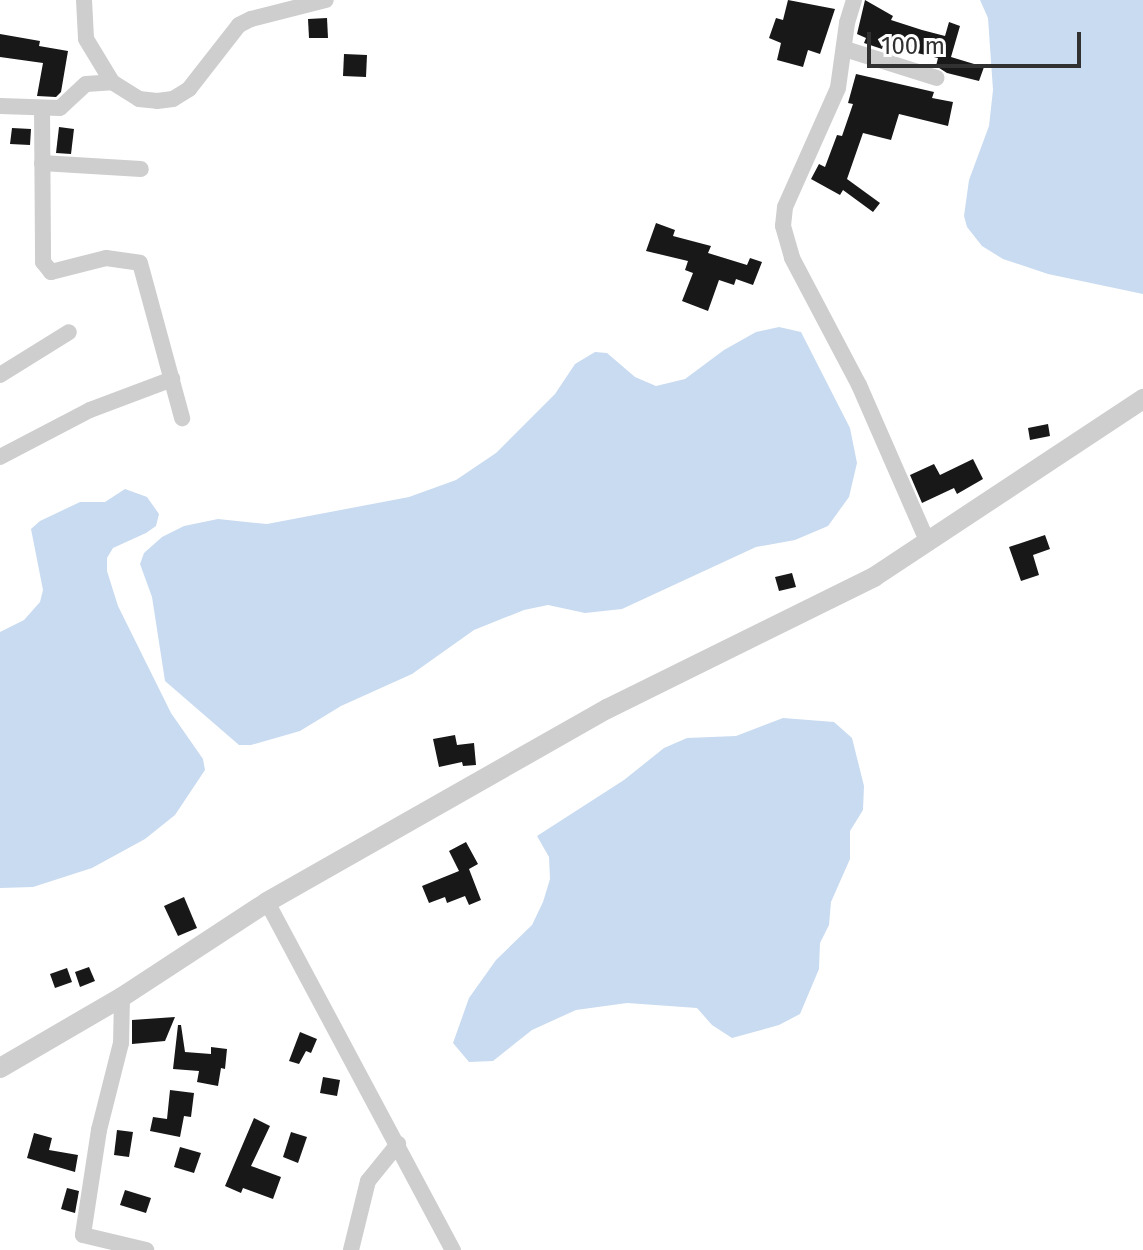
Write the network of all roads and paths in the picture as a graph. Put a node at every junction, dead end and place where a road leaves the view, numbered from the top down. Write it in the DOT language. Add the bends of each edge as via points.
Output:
graph roads {
  1 [pos="84,0"];
  2 [pos="326,0"];
  3 [pos="854,0"];
  4 [pos="845,49"];
  5 [pos="937,78"];
  6 [pos="112,82"];
  7 [pos="0,106"];
  8 [pos="42,108"];
  9 [pos="42,163"];
  10 [pos="141,169"];
  11 [pos="69,332"];
  12 [pos="0,375"];
  13 [pos="172,379"];
  14 [pos="1143,399"];
  15 [pos="182,418"];
  16 [pos="0,457"];
  17 [pos="927,541"];
  18 [pos="267,902"];
  19 [pos="122,997"];
  20 [pos="0,1068"];
  21 [pos="398,1144"];
  22 [pos="81,1243"];
  23 [pos="146,1250"];
  24 [pos="351,1250"];
  25 [pos="453,1250"];
  1 -- 6 [label="street" via="86,39"];
  2 -- 6 [label="street" via="239,25 189,89 173,99 139,99"];
  3 -- 4 [label="street"];
  4 -- 5 [label="street"];
  4 -- 17 [label="street" via="838,88 785,207 783,226 792,258 859,385"];
  6 -- 8 [label="street" via="86,84 64,107"];
  7 -- 8 [label="street"];
  8 -- 9 [label="street"];
  9 -- 10 [label="street"];
  9 -- 13 [label="street" via="46,268 58,272 118,258 140,263"];
  11 -- 12 [label="street"];
  13 -- 15 [label="street"];
  13 -- 16 [label="street" via="90,410"];
  14 -- 17 [label="street"];
  17 -- 18 [label="street" via="874,577 607,709"];
  18 -- 19 [label="street"];
  18 -- 21 [label="street"];
  19 -- 20 [label="street"];
  19 -- 22 [label="street" via="121,1043 99,1130"];
  21 -- 24 [label="street" via="368,1181"];
  21 -- 25 [label="street"];
  22 -- 23 [label="street"];
}
